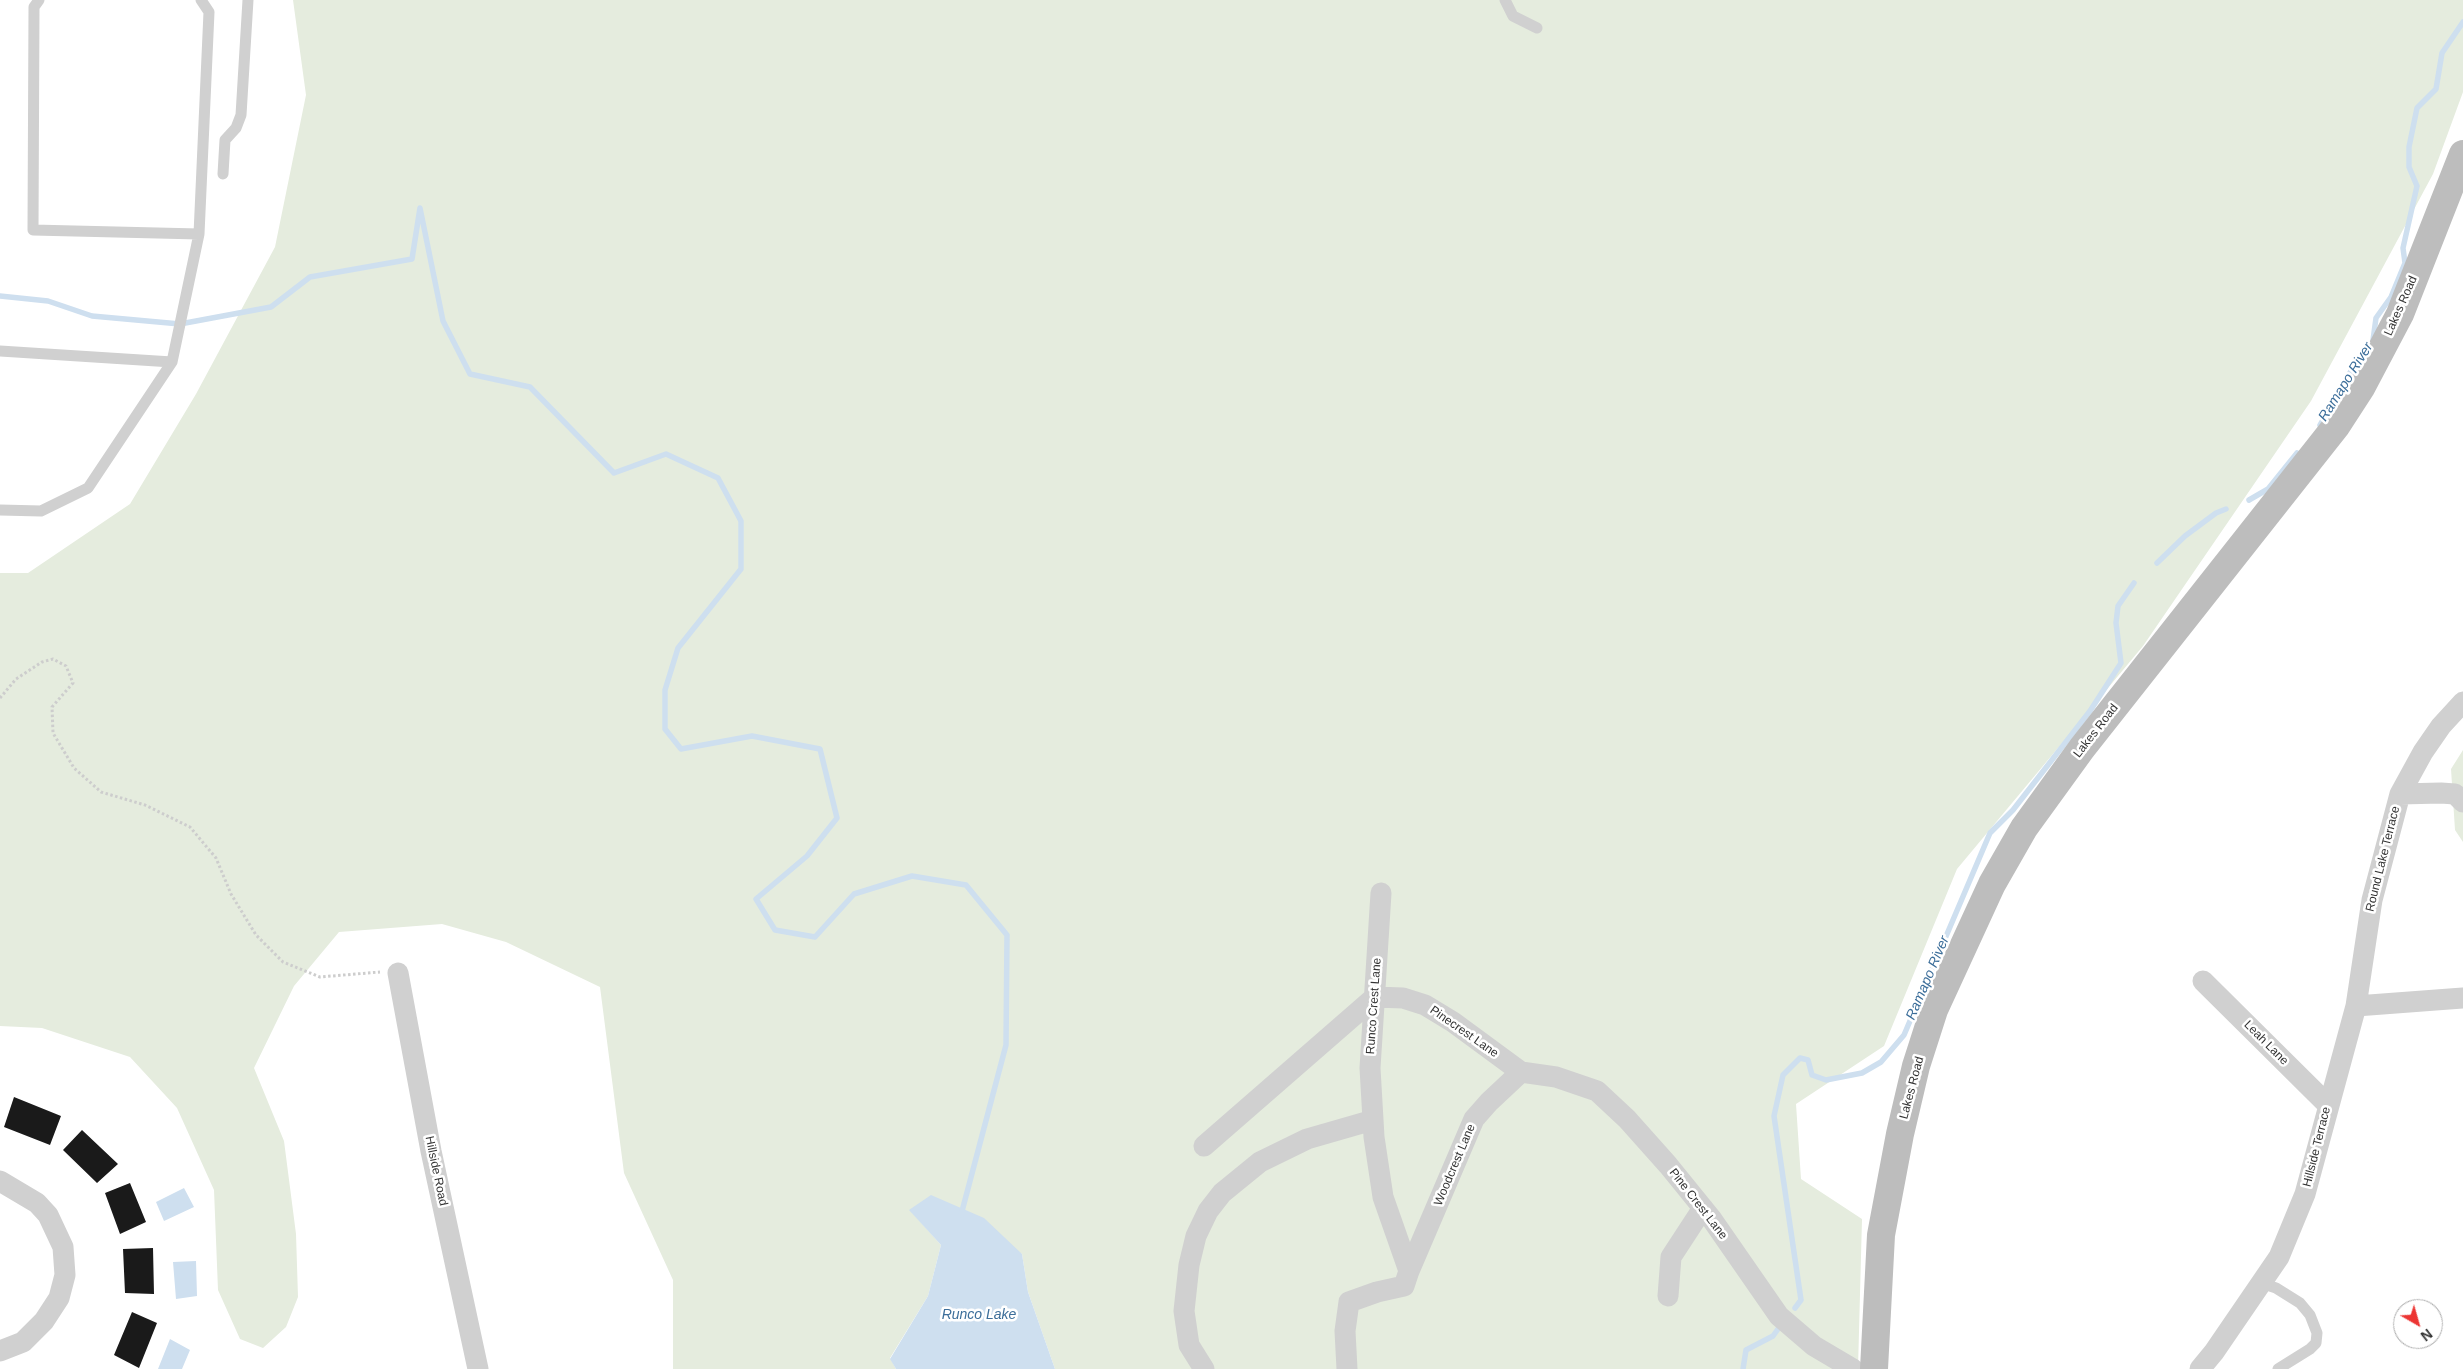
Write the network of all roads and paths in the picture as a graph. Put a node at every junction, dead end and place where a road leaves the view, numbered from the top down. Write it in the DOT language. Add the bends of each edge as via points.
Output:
graph roads {
  1 [pos="39,0"];
  2 [pos="201,0"];
  3 [pos="248,0"];
  4 [pos="1505,0"];
  5 [pos="1537,28"];
  6 [pos="2463,154"];
  7 [pos="223,174"];
  8 [pos="199,234"];
  9 [pos="0,351"];
  10 [pos="172,362"];
  11 [pos="0,510"];
  12 [pos="0,698"];
  13 [pos="2463,702"];
  14 [pos="2400,794"];
  15 [pos="2463,802"];
  16 [pos="1381,893"];
  17 [pos="398,973"];
  18 [pos="2203,981"];
  19 [pos="1374,997"];
  20 [pos="2463,998"];
  21 [pos="2356,1006"];
  22 [pos="1521,1072"];
  23 [pos="2328,1105"];
  24 [pos="1373,1120"];
  25 [pos="1204,1146"];
  26 [pos="0,1181"];
  27 [pos="1702,1208"];
  28 [pos="1409,1271"];
  29 [pos="2261,1283"];
  30 [pos="1668,1296"];
  31 [pos="0,1351"];
  32 [pos="2203,1368"];
  33 [pos="478,1369"];
  34 [pos="1204,1369"];
  35 [pos="1347,1369"];
  36 [pos="1853,1369"];
  37 [pos="1874,1369"];
  38 [pos="2278,1369"];
  1 -- 8 [label="lane" via="34,8 33,230"];
  2 -- 8 [label="lane" via="210,12"];
  3 -- 7 [label="lane" via="242,115 225,140"];
  4 -- 5 [label="lane" via="1513,16"];
  6 -- 37 [label="main road, Lakes Road" via="2400,314 2361,388 2337,425 2082,748 2024,828 1992,884 1934,1010 1906,1108 1881,1236"];
  8 -- 10 [label="lane"];
  9 -- 10 [label="lane"];
  10 -- 11 [label="lane" via="88,488 41,511"];
  12 -- 17 [label="path" via="16,679 42,662 53,659 66,666 73,683 52,707 53,733 74,768 101,792 145,805 190,827 216,858 231,894 256,934 283,962 320,977 364,972"];
  13 -- 14 [label="street, Round Lake Terrace" via="2423,752"];
  14 -- 15 [label="street" via="2455,794"];
  14 -- 21 [label="street, Round Lake Terrace" via="2372,900"];
  16 -- 19 [label="street, Runco Crest Lane"];
  17 -- 33 [label="street, Hillside Road" via="431,1151"];
  18 -- 23 [label="street, Leah Lane"];
  19 -- 22 [label="street, Pinecrest Lane" via="1403,998 1425,1005"];
  19 -- 24 [label="street, Runco Crest Lane" via="1370,1068"];
  19 -- 25 [label="street"];
  20 -- 21 [label="street"];
  21 -- 23 [label="street, Hillside Terrace"];
  22 -- 27 [label="street, Pine Crest Lane" via="1556,1077 1597,1091 1627,1119"];
  22 -- 28 [label="street, Woodcrest Lane" via="1474,1119"];
  23 -- 29 [label="street, Hillside Terrace" via="2305,1194 2279,1257"];
  24 -- 28 [label="street, Runco Crest Lane" via="1383,1197"];
  24 -- 34 [label="street" via="1307,1140 1260,1162 1222,1193 1208,1211 1196,1236 1189,1265 1184,1311 1189,1345"];
  26 -- 31 [label="street" via="37,1203 48,1215 63,1247 65,1274 59,1298 44,1321 23,1342"];
  27 -- 30 [label="street" via="1671,1257"];
  27 -- 36 [label="street, Pine Crest Lane" via="1779,1316 1814,1346"];
  28 -- 35 [label="street" via="1404,1286 1349,1302 1345,1331"];
  29 -- 32 [label="street, Hillside Terrace"];
  29 -- 38 [label="lane" via="2300,1303 2310,1314 2318,1333 2316,1343 2310,1349"];
}
